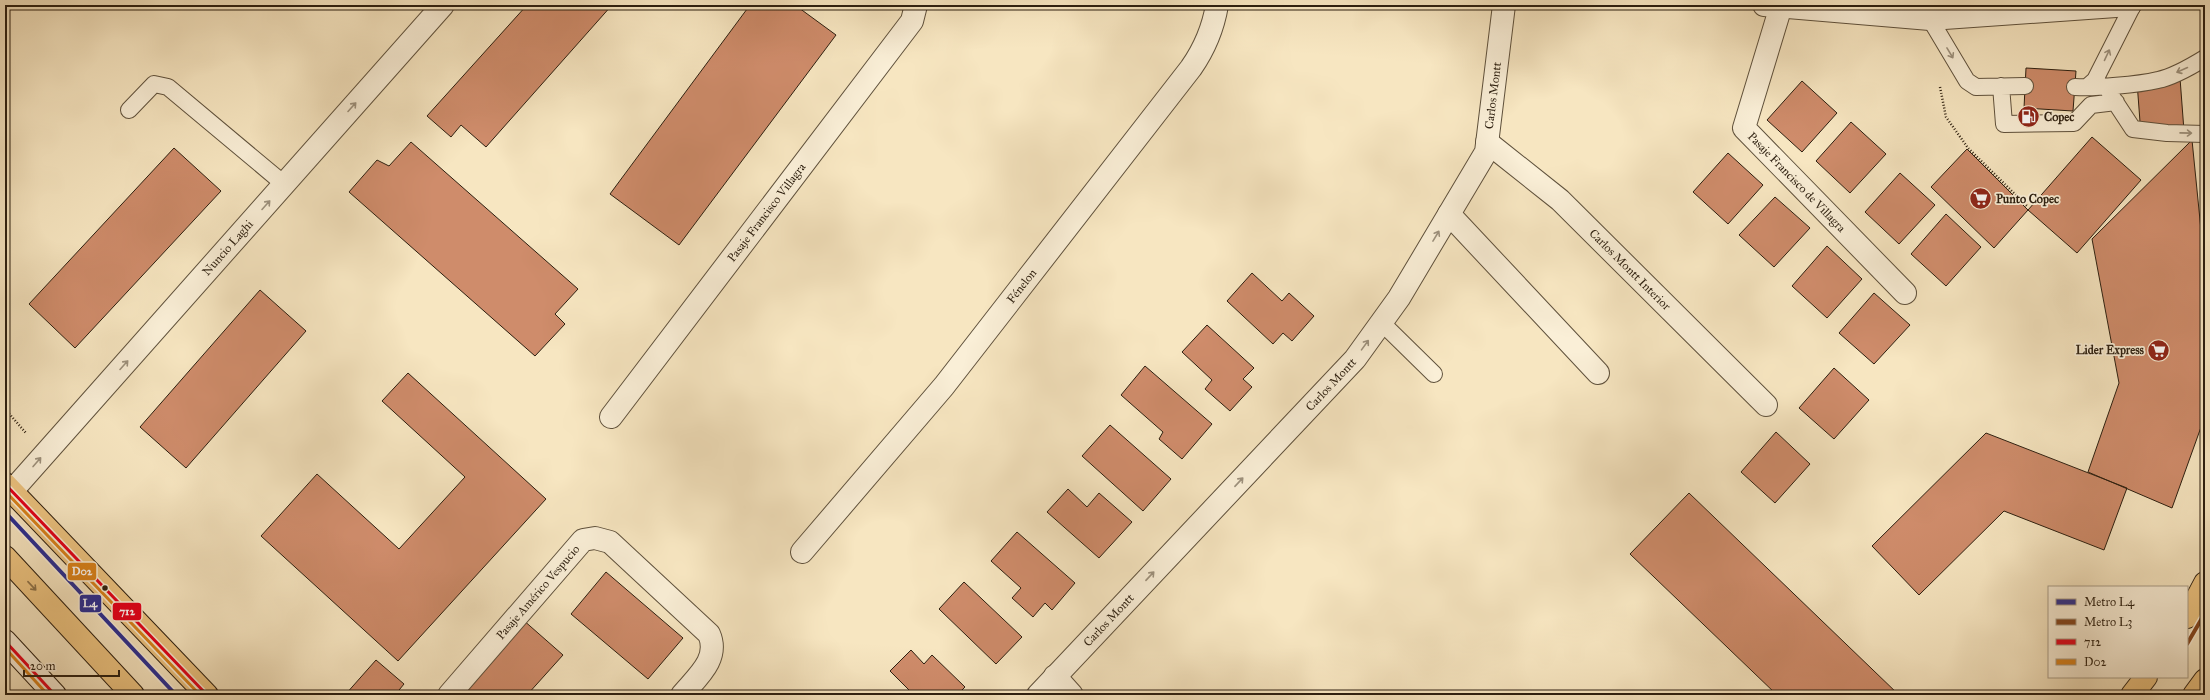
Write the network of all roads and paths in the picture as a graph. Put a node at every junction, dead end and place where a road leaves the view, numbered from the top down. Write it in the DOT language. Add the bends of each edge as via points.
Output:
graph roads {
  1 [pos="443,5"];
  2 [pos="916,5"];
  3 [pos="1217,5"];
  4 [pos="1504,5"];
  5 [pos="2131,5"];
  6 [pos="1772,6"];
  7 [pos="1930,19"];
  8 [pos="2205,58"];
  9 [pos="1939,79"];
  10 [pos="2104,85"];
  11 [pos="2001,86"];
  12 [pos="2025,86"];
  13 [pos="2116,102"];
  14 [pos="129,110"];
  15 [pos="2205,134"];
  16 [pos="1487,142"];
  17 [pos="284,184"];
  18 [pos="2026,206"];
  19 [pos="1449,214"];
  20 [pos="1905,293"];
  21 [pos="1381,322"];
  22 [pos="1598,373"];
  23 [pos="1434,374"];
  24 [pos="1766,405"];
  25 [pos="5,409"];
  26 [pos="611,417"];
  27 [pos="44,454"];
  28 [pos="8,488"];
  29 [pos="802,552"];
  30 [pos="5,557"];
  31 [pos="2205,583"];
  32 [pos="2188,615"];
  33 [pos="5,641"];
  34 [pos="1056,676"];
  35 [pos="2145,678"];
  36 [pos="2205,680"];
  37 [pos="55,695"];
  38 [pos="133,695"];
  39 [pos="207,695"];
  40 [pos="449,695"];
  41 [pos="682,695"];
  42 [pos="1038,695"];
  43 [pos="1072,695"];
  44 [pos="2132,695"];
  45 [pos="2194,695"];
  17 -- 1 [label="street, Nuncio Laghi, one-way"];
  2 -- 26 [label="street, Pasaje Francisco Villagra" via="912,21"];
  3 -- 29 [label="street, Fénelon" via="1208,39 1191,68 944,386"];
  4 -- 16 [label="street, Carlos Montt"];
  5 -- 7 [label="street"];
  10 -- 5 [label="lane, one-way" via="2081,87 2095,80"];
  6 -- 7 [label="street"];
  6 -- 20 [label="street, Pasaje Francisco de Villagra" via="1744,128"];
  7 -- 11 [label="lane, one-way" via="1967,81 1976,87"];
  8 -- 10 [label="lane, one-way" via="2159,80"];
  9 -- 18 [label="path" via="1946,117 1968,148"];
  10 -- 13 [label="lane"];
  11 -- 12 [label="lane"];
  11 -- 13 [label="lane" via="2004,124 2074,123 2091,105"];
  13 -- 15 [label="lane, one-way" via="2133,129"];
  14 -- 17 [label="lane" via="154,84 168,87"];
  16 -- 19 [label="street, Carlos Montt" via="1486,152"];
  16 -- 24 [label="street, Carlos Montt Interior" via="1560,200"];
  27 -- 17 [label="street, Nuncio Laghi, one-way"];
  21 -- 19 [label="street, Carlos Montt, one-way" via="1399,298"];
  19 -- 22 [label="street"];
  21 -- 23 [label="lane"];
  34 -- 21 [label="street, Carlos Montt, one-way" via="1355,358"];
  25 -- 27 [label="path"];
  28 -- 27 [label="street, Nuncio Laghi, one-way"];
  28 -- 39 [label="main road"];
  30 -- 38 [label="main road, one-way"];
  31 -- 32 [label="main road"];
  33 -- 37 [label="street"];
  34 -- 42 [label="street, Carlos Montt"];
  34 -- 43 [label="street"];
  35 -- 44 [label="main road"];
  36 -- 45 [label="main road"];
  40 -- 41 [label="street, Pasaje Américo Vespucio" via="583,540 595,538 610,542 710,634 714,644 708,664"];
}
